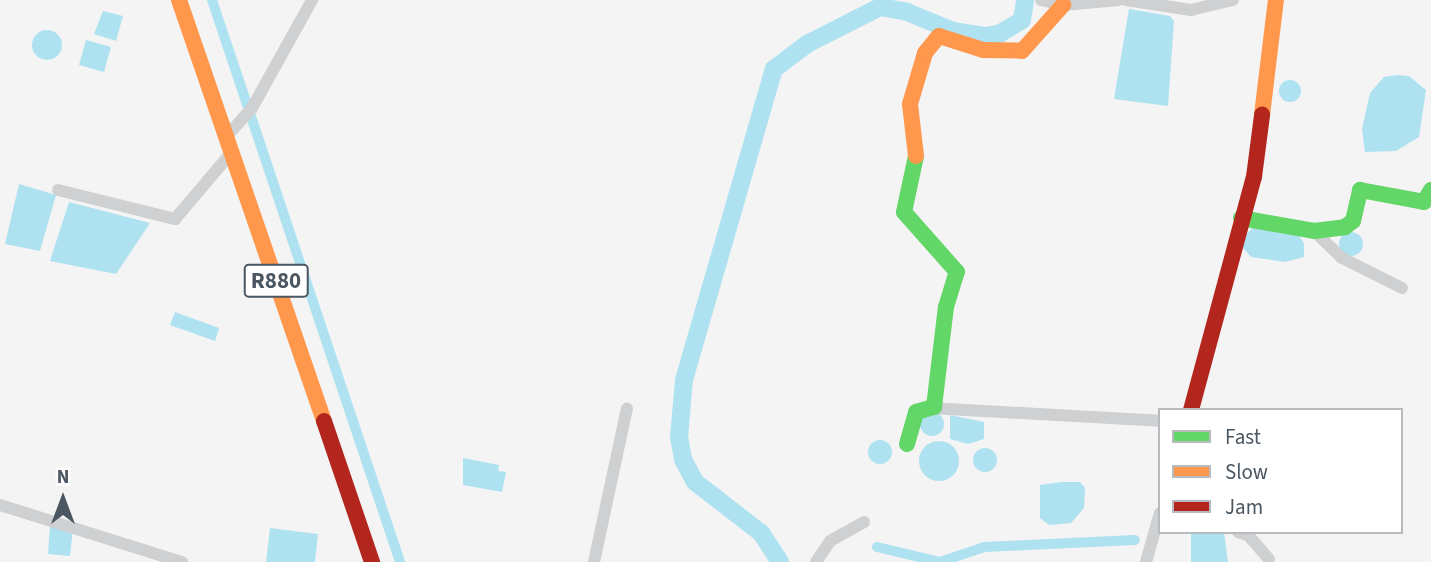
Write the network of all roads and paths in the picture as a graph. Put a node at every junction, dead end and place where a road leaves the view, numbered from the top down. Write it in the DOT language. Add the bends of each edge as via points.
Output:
graph roads {
  1 [pos="179,0"];
  2 [pos="312,0"];
  3 [pos="1041,0"];
  4 [pos="1119,0"];
  5 [pos="1126,0"];
  6 [pos="1233,0"];
  7 [pos="1276,0"];
  8 [pos="1063,5"];
  9 [pos="229,144"];
  10 [pos="58,190"];
  11 [pos="1431,190"];
  12 [pos="1241,218"];
  13 [pos="1314,231"];
  14 [pos="1402,288"];
  15 [pos="627,408"];
  16 [pos="930,408"];
  17 [pos="1192,408"];
  18 [pos="1158,421"];
  19 [pos="907,444"];
  20 [pos="0,505"];
  21 [pos="1158,520"];
  22 [pos="864,522"];
  23 [pos="1245,534"];
  24 [pos="1269,559"];
  25 [pos="182,562"];
  26 [pos="372,562"];
  27 [pos="594,562"];
  28 [pos="816,562"];
  29 [pos="1146,562"];
  1 -- 9 [label="street, R880"];
  2 -- 9 [label="street"];
  3 -- 8 [label="street"];
  4 -- 8 [label="street"];
  5 -- 6 [label="street" via="1191,10"];
  7 -- 12 [label="street" via="1264,118"];
  8 -- 16 [label="street" via="1022,51 983,50 939,36 925,52 910,104 916,159 904,212 957,272 946,307 939,381"];
  9 -- 10 [label="street" via="175,219"];
  9 -- 26 [label="street, R880"];
  11 -- 13 [label="street" via="1424,202 1360,191 1353,222"];
  12 -- 13 [label="street"];
  12 -- 17 [label="street" via="1215,333"];
  13 -- 14 [label="street" via="1342,258"];
  15 -- 27 [label="street"];
  16 -- 18 [label="street"];
  16 -- 19 [label="street" via="916,412"];
  20 -- 25 [label="street"];
  21 -- 29 [label="street"];
  22 -- 28 [label="street" via="830,541"];
  23 -- 24 [label="street"];
}
